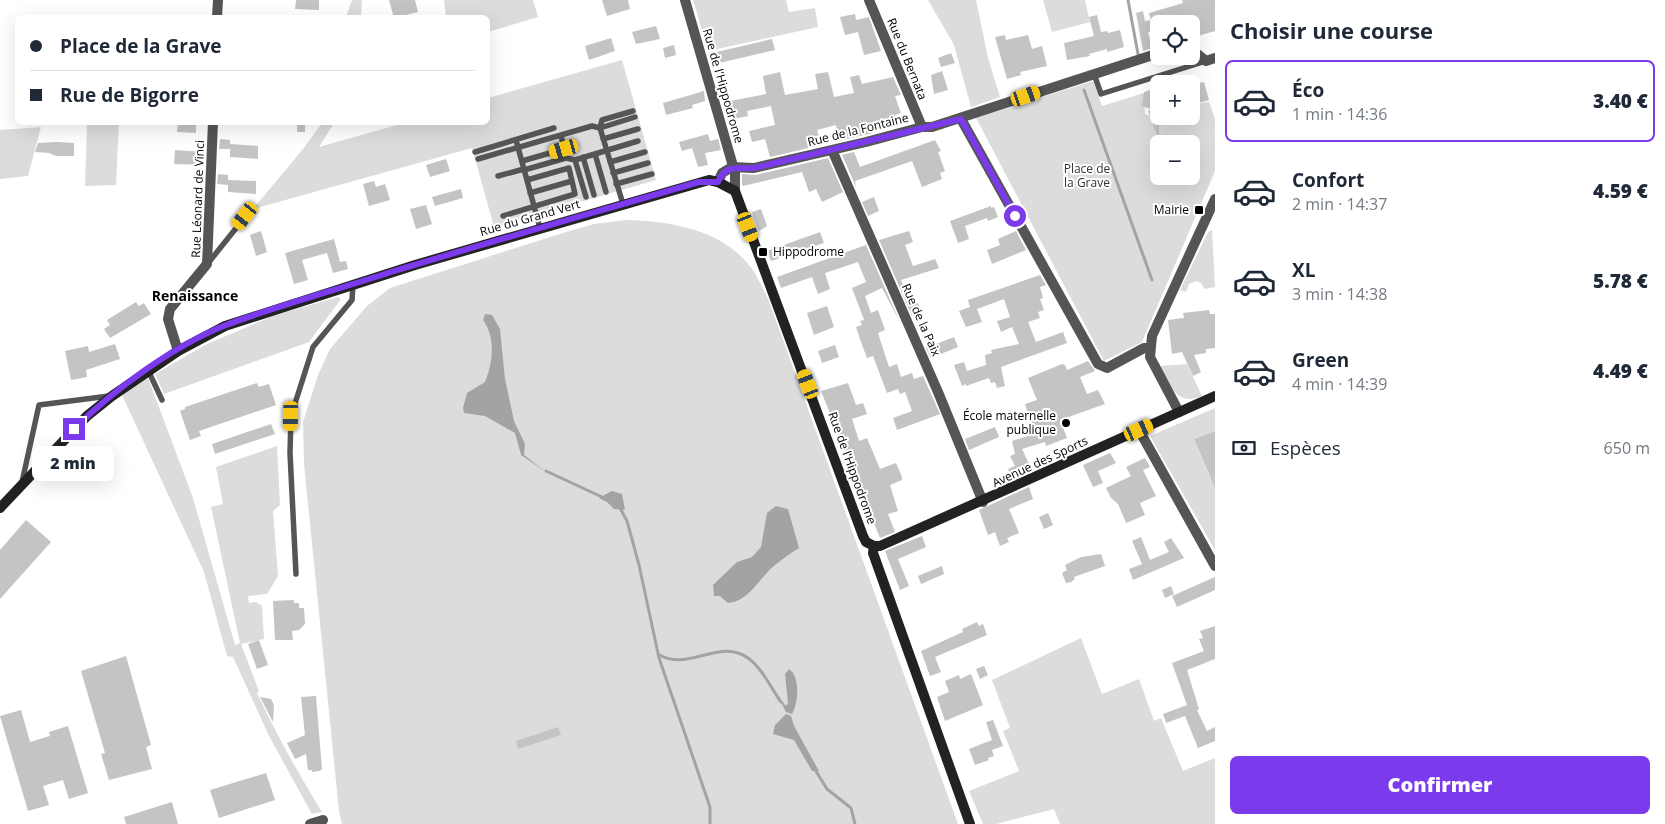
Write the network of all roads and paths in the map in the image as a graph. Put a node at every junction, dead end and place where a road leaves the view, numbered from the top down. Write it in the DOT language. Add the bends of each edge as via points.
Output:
graph roads {
  1 [pos="218,0"];
  2 [pos="685,0"];
  3 [pos="869,0"];
  4 [pos="217,15"];
  5 [pos="1150,56"];
  6 [pos="1210,59"];
  7 [pos="1094,74"];
  8 [pos="634,114"];
  9 [pos="961,119"];
  10 [pos="213,125"];
  11 [pos="922,127"];
  12 [pos="554,128"];
  13 [pos="600,128"];
  14 [pos="638,129"];
  15 [pos="561,135"];
  16 [pos="603,139"];
  17 [pos="516,140"];
  18 [pos="638,141"];
  19 [pos="518,148"];
  20 [pos="564,149"];
  21 [pos="832,150"];
  22 [pos="607,151"];
  23 [pos="476,152"];
  24 [pos="645,152"];
  25 [pos="595,154"];
  26 [pos="583,157"];
  27 [pos="566,158"];
  28 [pos="478,159"];
  29 [pos="576,160"];
  30 [pos="522,161"];
  31 [pos="610,162"];
  32 [pos="648,163"];
  33 [pos="732,167"];
  34 [pos="524,169"];
  35 [pos="613,173"];
  36 [pos="652,174"];
  37 [pos="498,176"];
  38 [pos="527,180"];
  39 [pos="572,181"];
  40 [pos="718,182"];
  41 [pos="616,184"];
  42 [pos="735,191"];
  43 [pos="606,192"];
  44 [pos="530,193"];
  45 [pos="594,195"];
  46 [pos="586,197"];
  47 [pos="1215,199"];
  48 [pos="623,204"];
  49 [pos="534,207"];
  50 [pos="245,216"];
  51 [pos="503,216"];
  52 [pos="540,228"];
  53 [pos="207,264"];
  54 [pos="353,284"];
  55 [pos="1150,348"];
  56 [pos="178,350"];
  57 [pos="148,370"];
  58 [pos="112,396"];
  59 [pos="1215,396"];
  60 [pos="162,400"];
  61 [pos="1179,412"];
  62 [pos="1139,430"];
  63 [pos="22,482"];
  64 [pos="983,502"];
  65 [pos="0,508"];
  66 [pos="874,546"];
  67 [pos="1215,566"];
  68 [pos="296,574"];
  69 [pos="323,820"];
  70 [pos="310,824"];
  71 [pos="970,824"];
  1 -- 4 [label="street"];
  2 -- 33 [label="street, Rue de l'Hippodrome"];
  3 -- 11 [label="street, Rue du Bernata"];
  5 -- 7 [label="street, Rue de la Fontaine"];
  6 -- 7 [label="lane" via="1101,94"];
  7 -- 9 [label="street, Rue de la Fontaine"];
  8 -- 13 [label="lane" via="602,120"];
  9 -- 11 [label="street, Rue de la Fontaine"];
  9 -- 55 [label="street" via="1098,364 1107,368 1144,348"];
  10 -- 53 [label="street, Rue Léonard de Vinci"];
  11 -- 21 [label="street, Rue de la Fontaine"];
  12 -- 17 [label="lane"];
  13 -- 15 [label="lane" via="592,126"];
  13 -- 16 [label="lane"];
  14 -- 16 [label="lane"];
  15 -- 19 [label="lane"];
  15 -- 20 [label="lane"];
  16 -- 22 [label="lane"];
  17 -- 19 [label="lane"];
  17 -- 23 [label="lane"];
  18 -- 22 [label="lane"];
  19 -- 28 [label="lane"];
  19 -- 30 [label="lane"];
  20 -- 27 [label="lane"];
  20 -- 30 [label="lane"];
  21 -- 33 [label="street, Rue de la Fontaine" via="754,168"];
  21 -- 64 [label="street, Rue de la Paix"];
  22 -- 25 [label="lane"];
  22 -- 31 [label="lane"];
  24 -- 31 [label="lane"];
  25 -- 26 [label="lane"];
  25 -- 43 [label="lane"];
  26 -- 29 [label="lane"];
  26 -- 45 [label="lane"];
  27 -- 29 [label="lane"];
  27 -- 34 [label="lane"];
  29 -- 46 [label="lane"];
  30 -- 34 [label="lane"];
  31 -- 35 [label="lane"];
  32 -- 35 [label="lane"];
  33 -- 40 [label="street" via="722,173"];
  33 -- 42 [label="street, Rue de l'Hippodrome"];
  34 -- 37 [label="lane"];
  34 -- 38 [label="lane"];
  35 -- 41 [label="lane"];
  36 -- 41 [label="lane"];
  38 -- 39 [label="lane" via="568,168"];
  38 -- 44 [label="lane"];
  39 -- 44 [label="lane"];
  39 -- 49 [label="lane" via="576,194"];
  40 -- 42 [label="main road"];
  40 -- 48 [label="main road, Rue du Grand Vert" via="699,182"];
  41 -- 48 [label="lane"];
  42 -- 66 [label="main road, Rue de l'Hippodrome" via="863,536"];
  44 -- 49 [label="lane"];
  47 -- 55 [label="street" via="1152,336"];
  48 -- 52 [label="main road, Rue du Grand Vert"];
  49 -- 51 [label="lane"];
  49 -- 52 [label="lane"];
  50 -- 53 [label="lane"];
  52 -- 54 [label="main road, Rue du Grand Vert"];
  53 -- 56 [label="street, Rue Léonard de Vinci" via="170,309 168,319"];
  54 -- 56 [label="main road, Rue du Grand Vert" via="225,326"];
  54 -- 68 [label="lane" via="352,300 313,348 291,416"];
  55 -- 61 [label="street" via="1150,358"];
  56 -- 57 [label="main road, Rue du Grand Vert"];
  57 -- 58 [label="main road, Rue du Grand Vert"];
  57 -- 60 [label="lane"];
  58 -- 63 [label="main road, Rue du Grand Vert" via="87,416"];
  58 -- 63 [label="lane" via="39,405"];
  59 -- 61 [label="main road, Avenue des Sports"];
  61 -- 62 [label="main road, Avenue des Sports"];
  62 -- 64 [label="main road, Avenue des Sports"];
  62 -- 67 [label="street"];
  63 -- 65 [label="main road, Rue du Grand Vert"];
  64 -- 66 [label="main road, Avenue des Sports"];
  66 -- 71 [label="main road, Rue de l'Hippodrome" via="873,553"];
  69 -- 70 [label="street"];
}
